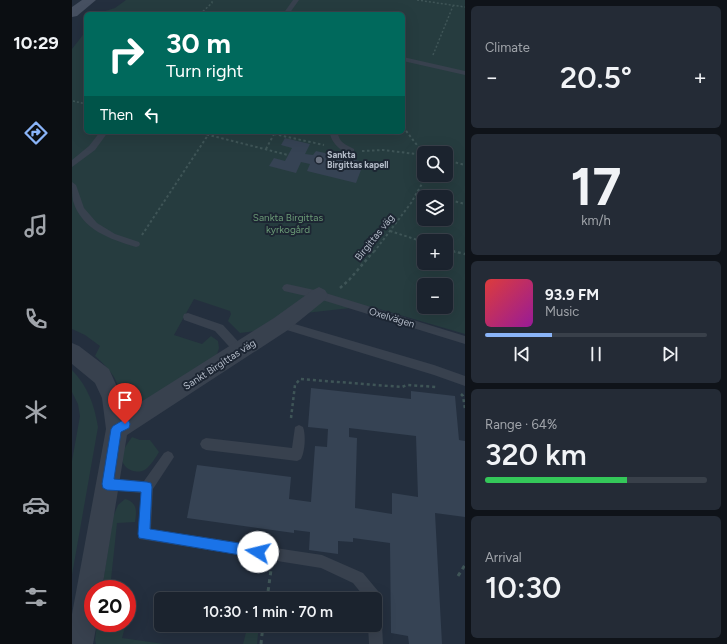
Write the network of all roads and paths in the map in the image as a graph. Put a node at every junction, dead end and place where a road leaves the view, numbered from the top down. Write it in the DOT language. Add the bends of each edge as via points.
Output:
graph roads {
  1 [pos="90,0"];
  2 [pos="212,0"];
  3 [pos="296,0"];
  4 [pos="417,0"];
  5 [pos="452,6"];
  6 [pos="465,7"];
  7 [pos="72,12"];
  8 [pos="202,12"];
  9 [pos="287,12"];
  10 [pos="405,60"];
  11 [pos="429,65"];
  12 [pos="465,73"];
  13 [pos="73,101"];
  14 [pos="84,104"];
  15 [pos="405,130"];
  16 [pos="102,134"];
  17 [pos="208,134"];
  18 [pos="213,134"];
  19 [pos="274,134"];
  20 [pos="278,134"];
  21 [pos="334,134"];
  22 [pos="418,146"];
  23 [pos="266,149"];
  24 [pos="351,151"];
  25 [pos="417,153"];
  26 [pos="288,154"];
  27 [pos="453,162"];
  28 [pos="72,164"];
  29 [pos="465,165"];
  30 [pos="72,185"];
  31 [pos="417,196"];
  32 [pos="453,201"];
  33 [pos="465,204"];
  34 [pos="390,231"];
  35 [pos="417,240"];
  36 [pos="136,244"];
  37 [pos="453,251"];
  38 [pos="465,254"];
  39 [pos="287,288"];
  40 [pos="319,295"];
  41 [pos="188,317"];
  42 [pos="282,324"];
  43 [pos="465,340"];
  44 [pos="240,351"];
  45 [pos="72,352"];
  46 [pos="465,381"];
  47 [pos="443,388"];
  48 [pos="458,392"];
  49 [pos="465,409"];
  50 [pos="116,429"];
  51 [pos="299,432"];
  52 [pos="206,444"];
  53 [pos="168,458"];
  54 [pos="107,484"];
  55 [pos="147,487"];
  56 [pos="273,554"];
  57 [pos="465,565"];
  58 [pos="458,576"];
  59 [pos="268,592"];
  60 [pos="370,592"];
  61 [pos="263,632"];
  62 [pos="375,632"];
  63 [pos="80,644"];
  64 [pos="261,644"];
  65 [pos="376,644"];
  1 -- 7 [label="street"];
  2 -- 8 [label="path"];
  3 -- 9 [label="lane"];
  4 -- 5 [label="path"];
  5 -- 6 [label="path"];
  5 -- 11 [label="path"];
  10 -- 11 [label="lane"];
  11 -- 12 [label="lane"];
  13 -- 14 [label="path"];
  15 -- 22 [label="path"];
  16 -- 28 [label="lane" via="92,148"];
  17 -- 36 [label="path"];
  18 -- 23 [label="path"];
  19 -- 23 [label="path"];
  20 -- 24 [label="path"];
  21 -- 24 [label="lane" via="339,144"];
  23 -- 26 [label="path"];
  24 -- 25 [label="path" via="383,150"];
  27 -- 29 [label="path"];
  30 -- 36 [label="lane" via="83,215 99,229 115,238"];
  31 -- 34 [label="path, Birgittas väg"];
  32 -- 33 [label="path"];
  34 -- 35 [label="path"];
  34 -- 40 [label="path, Birgittas väg" via="349,280 340,288"];
  37 -- 38 [label="path"];
  39 -- 40 [label="lane, Oxelvägen"];
  40 -- 42 [label="street, Sankt Birgittas väg"];
  40 -- 43 [label="lane, Oxelvägen"];
  41 -- 44 [label="lane" via="218,328"];
  42 -- 44 [label="street, Sankt Birgittas väg"];
  42 -- 46 [label="lane"];
  44 -- 50 [label="street, Sankt Birgittas väg"];
  45 -- 50 [label="street" via="102,376 112,398"];
  47 -- 51 [label="path" via="300,379 295,385 291,421"];
  48 -- 49 [label="path" via="463,396"];
  50 -- 54 [label="street"];
  51 -- 52 [label="lane" via="297,455"];
  53 -- 55 [label="lane"];
  54 -- 55 [label="lane"];
  54 -- 63 [label="street"];
  55 -- 56 [label="lane" via="144,534"];
  56 -- 59 [label="path"];
  56 -- 60 [label="lane" via="322,562 358,578"];
  57 -- 58 [label="path"];
  61 -- 64 [label="path"];
  62 -- 65 [label="lane"];
}
